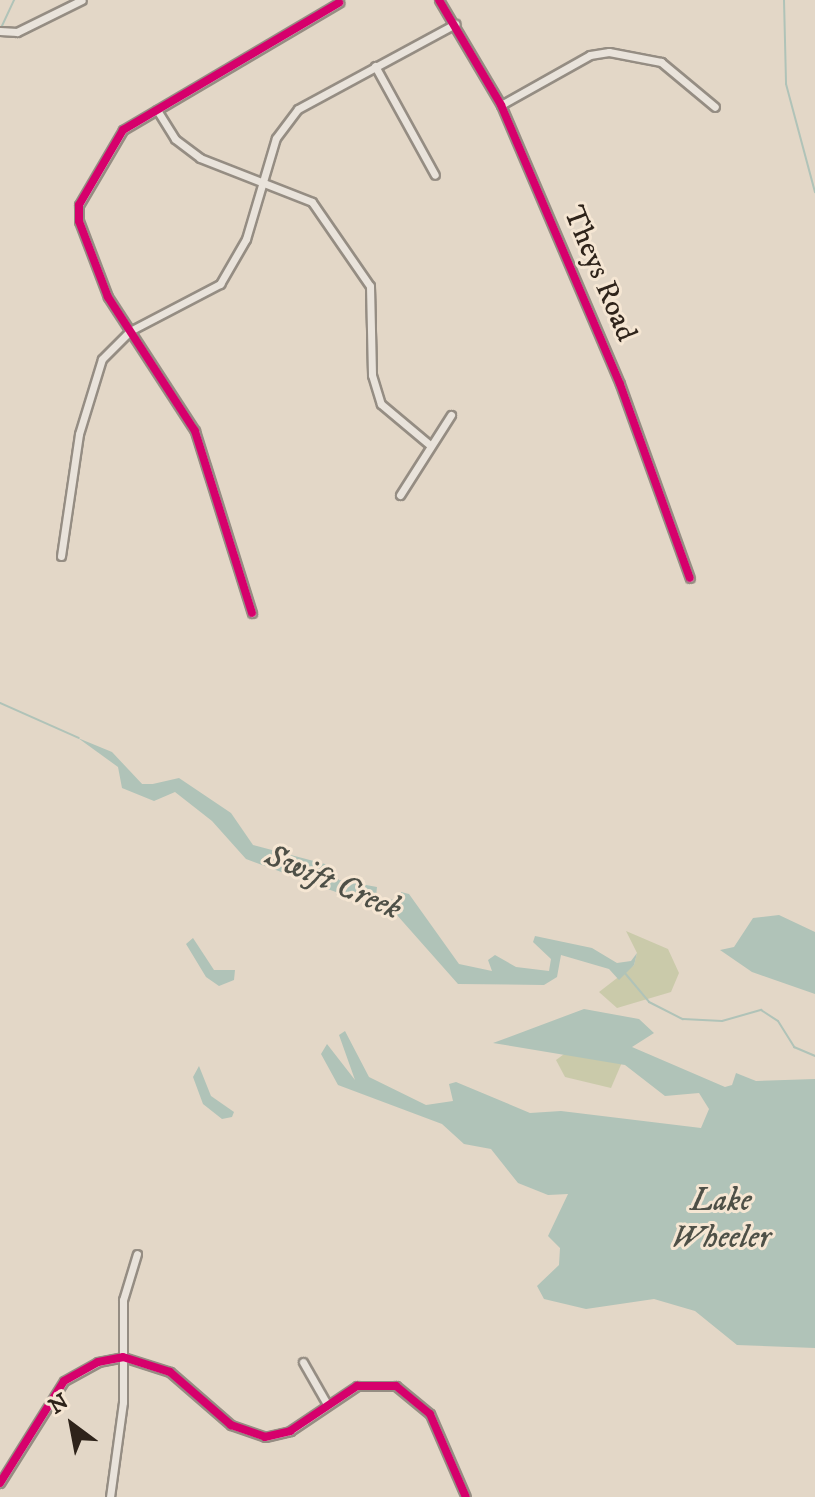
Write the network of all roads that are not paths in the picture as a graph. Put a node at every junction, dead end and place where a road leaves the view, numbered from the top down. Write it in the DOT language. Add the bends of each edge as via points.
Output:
graph roads {
  1 [pos="82,0"];
  2 [pos="439,0"];
  3 [pos="339,3"];
  4 [pos="455,24"];
  5 [pos="0,31"];
  6 [pos="375,66"];
  7 [pos="501,105"];
  8 [pos="715,107"];
  9 [pos="157,110"];
  10 [pos="435,175"];
  11 [pos="263,182"];
  12 [pos="130,331"];
  13 [pos="451,415"];
  14 [pos="431,446"];
  15 [pos="400,495"];
  16 [pos="61,556"];
  17 [pos="690,578"];
  18 [pos="252,613"];
  19 [pos="137,1254"];
  20 [pos="123,1357"];
  21 [pos="303,1362"];
  22 [pos="327,1404"];
  23 [pos="0,1483"];
  24 [pos="110,1497"];
  25 [pos="466,1497"];
  1 -- 5 [label="street" via="32,27"];
  2 -- 4 [label="street, Theys Road"];
  3 -- 9 [label="street"];
  4 -- 6 [label="street"];
  4 -- 7 [label="street, Theys Road"];
  6 -- 10 [label="street"];
  6 -- 11 [label="street" via="298,109 276,138"];
  7 -- 8 [label="street" via="590,55 609,52 661,62"];
  7 -- 17 [label="street, Theys Road" via="620,384"];
  9 -- 11 [label="street" via="187,150"];
  9 -- 12 [label="street" via="111,144 79,205 79,221 104,289"];
  11 -- 12 [label="street" via="246,239 220,284"];
  11 -- 14 [label="street" via="312,202 365,275 374,300 373,387 391,417"];
  12 -- 16 [label="street" via="102,359 87,399"];
  12 -- 18 [label="street" via="195,431"];
  13 -- 14 [label="street"];
  14 -- 15 [label="street"];
  19 -- 20 [label="street" via="123,1300"];
  20 -- 22 [label="street" via="170,1372 231,1425 254,1436 290,1431"];
  20 -- 23 [label="street" via="98,1362 64,1381"];
  20 -- 24 [label="street"];
  21 -- 22 [label="street"];
  22 -- 25 [label="street" via="357,1386 407,1391 430,1414"];
}
